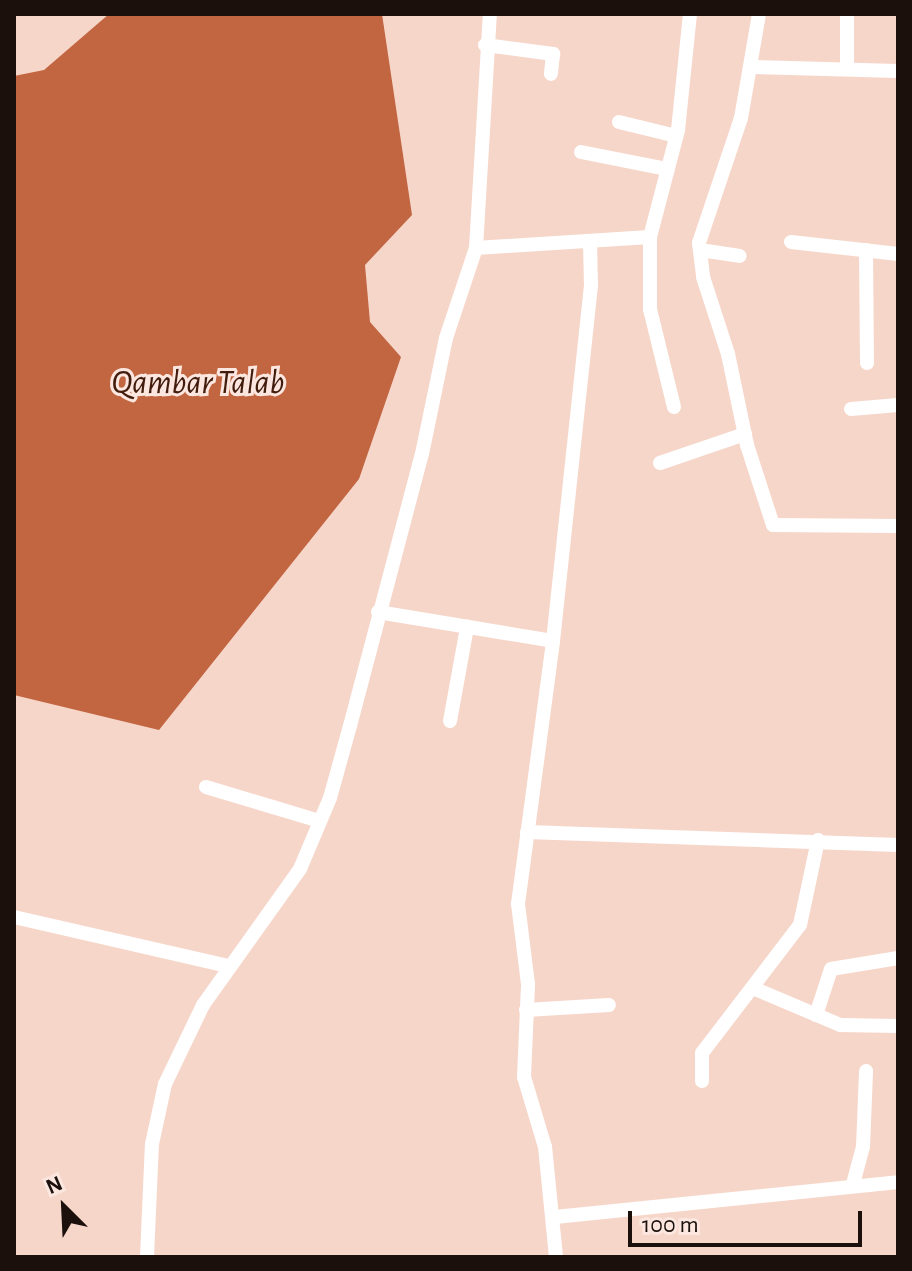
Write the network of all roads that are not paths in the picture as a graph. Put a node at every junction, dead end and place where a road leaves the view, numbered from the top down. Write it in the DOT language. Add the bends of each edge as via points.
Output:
graph roads {
  1 [pos="490,14"];
  2 [pos="690,14"];
  3 [pos="759,14"];
  4 [pos="847,14"];
  5 [pos="485,45"];
  6 [pos="751,67"];
  7 [pos="847,69"];
  8 [pos="898,71"];
  9 [pos="551,74"];
  10 [pos="619,122"];
  11 [pos="676,136"];
  12 [pos="581,152"];
  13 [pos="667,169"];
  14 [pos="650,237"];
  15 [pos="590,241"];
  16 [pos="791,242"];
  17 [pos="476,248"];
  18 [pos="700,250"];
  19 [pos="866,250"];
  20 [pos="898,254"];
  21 [pos="740,256"];
  22 [pos="867,363"];
  23 [pos="898,405"];
  24 [pos="674,407"];
  25 [pos="851,409"];
  26 [pos="745,434"];
  27 [pos="660,463"];
  28 [pos="898,526"];
  29 [pos="378,612"];
  30 [pos="467,627"];
  31 [pos="553,641"];
  32 [pos="450,721"];
  33 [pos="206,787"];
  34 [pos="319,821"];
  35 [pos="527,832"];
  36 [pos="818,840"];
  37 [pos="898,845"];
  38 [pos="14,917"];
  39 [pos="898,958"];
  40 [pos="228,966"];
  41 [pos="753,988"];
  42 [pos="609,1005"];
  43 [pos="526,1010"];
  44 [pos="816,1015"];
  45 [pos="898,1026"];
  46 [pos="866,1071"];
  47 [pos="702,1081"];
  48 [pos="898,1182"];
  49 [pos="853,1184"];
  50 [pos="555,1217"];
  51 [pos="147,1257"];
  52 [pos="556,1257"];
  1 -- 5 [label="street"];
  2 -- 11 [label="street"];
  3 -- 6 [label="street"];
  4 -- 7 [label="street"];
  5 -- 9 [label="street" via="553,54"];
  5 -- 17 [label="street"];
  6 -- 7 [label="street"];
  6 -- 18 [label="street"];
  7 -- 8 [label="street"];
  10 -- 11 [label="street"];
  11 -- 13 [label="street"];
  12 -- 13 [label="street"];
  13 -- 14 [label="street"];
  14 -- 15 [label="street"];
  14 -- 24 [label="street" via="650,309"];
  15 -- 17 [label="street"];
  15 -- 31 [label="street" via="591,286"];
  16 -- 19 [label="street"];
  17 -- 29 [label="street" via="446,338 418,469"];
  18 -- 21 [label="street"];
  18 -- 26 [label="street"];
  19 -- 20 [label="street"];
  19 -- 22 [label="street"];
  23 -- 25 [label="street"];
  26 -- 27 [label="street"];
  26 -- 28 [label="street" via="773,525"];
  29 -- 30 [label="street"];
  29 -- 34 [label="street"];
  30 -- 31 [label="street"];
  30 -- 32 [label="street"];
  31 -- 35 [label="street"];
  33 -- 34 [label="street"];
  34 -- 40 [label="street" via="300,869"];
  35 -- 36 [label="street"];
  35 -- 43 [label="street" via="517,921 528,984"];
  36 -- 37 [label="street"];
  36 -- 41 [label="street" via="800,925"];
  38 -- 40 [label="street"];
  39 -- 44 [label="street" via="831,969"];
  40 -- 51 [label="street" via="165,1084 152,1144"];
  41 -- 44 [label="street"];
  41 -- 47 [label="street" via="702,1053"];
  42 -- 43 [label="street"];
  43 -- 50 [label="street" via="524,1077 540,1123"];
  44 -- 45 [label="street" via="840,1025"];
  46 -- 49 [label="street" via="863,1147"];
  48 -- 49 [label="street"];
  49 -- 50 [label="street" via="644,1212"];
  50 -- 52 [label="street"];
}
